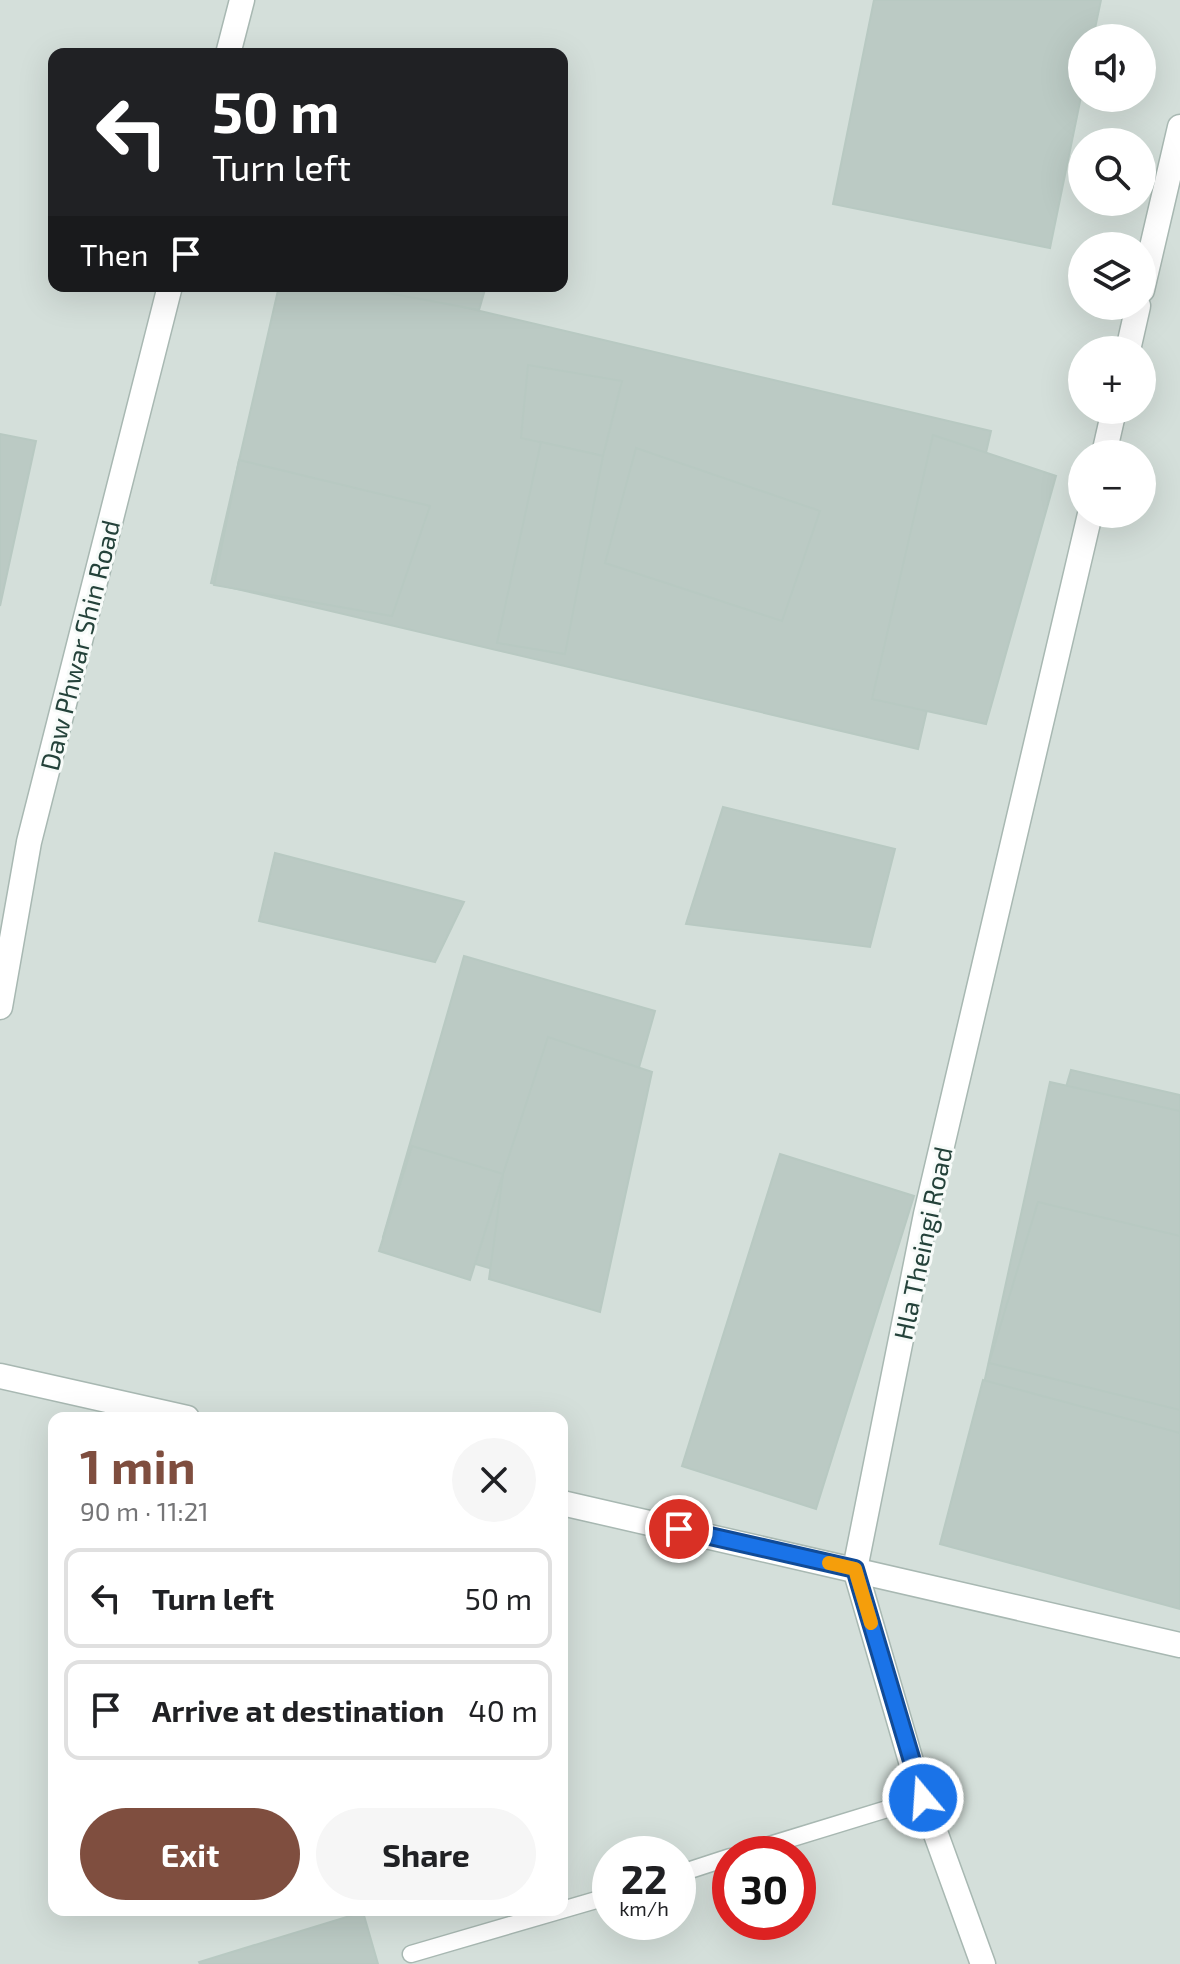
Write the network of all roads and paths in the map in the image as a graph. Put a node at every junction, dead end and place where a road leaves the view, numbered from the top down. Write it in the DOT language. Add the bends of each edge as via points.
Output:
graph roads {
  1 [pos="242,0"];
  2 [pos="230,48"];
  3 [pos="1180,127"];
  4 [pos="1156,232"];
  5 [pos="168,292"];
  6 [pos="1087,528"];
  7 [pos="0,1007"];
  8 [pos="0,1376"];
  9 [pos="160,1412"];
  10 [pos="568,1504"];
  11 [pos="855,1569"];
  12 [pos="1180,1645"];
  13 [pos="923,1798"];
  14 [pos="799,1836"];
  15 [pos="592,1901"];
  16 [pos="568,1908"];
  17 [pos="541,1916"];
  18 [pos="411,1954"];
  19 [pos="983,1964"];
  1 -- 2 [label="street"];
  3 -- 4 [label="street"];
  5 -- 7 [label="street, Daw Phwar Shin Road" via="29,842"];
  6 -- 11 [label="street, Hla Theingi Road" via="926,1214"];
  8 -- 9 [label="street"];
  10 -- 11 [label="street"];
  11 -- 12 [label="street"];
  11 -- 13 [label="street, Hla Theingi Road"];
  13 -- 14 [label="lane"];
  13 -- 19 [label="street, Hla Theingi Road"];
  15 -- 16 [label="lane"];
  17 -- 18 [label="lane"];
}
